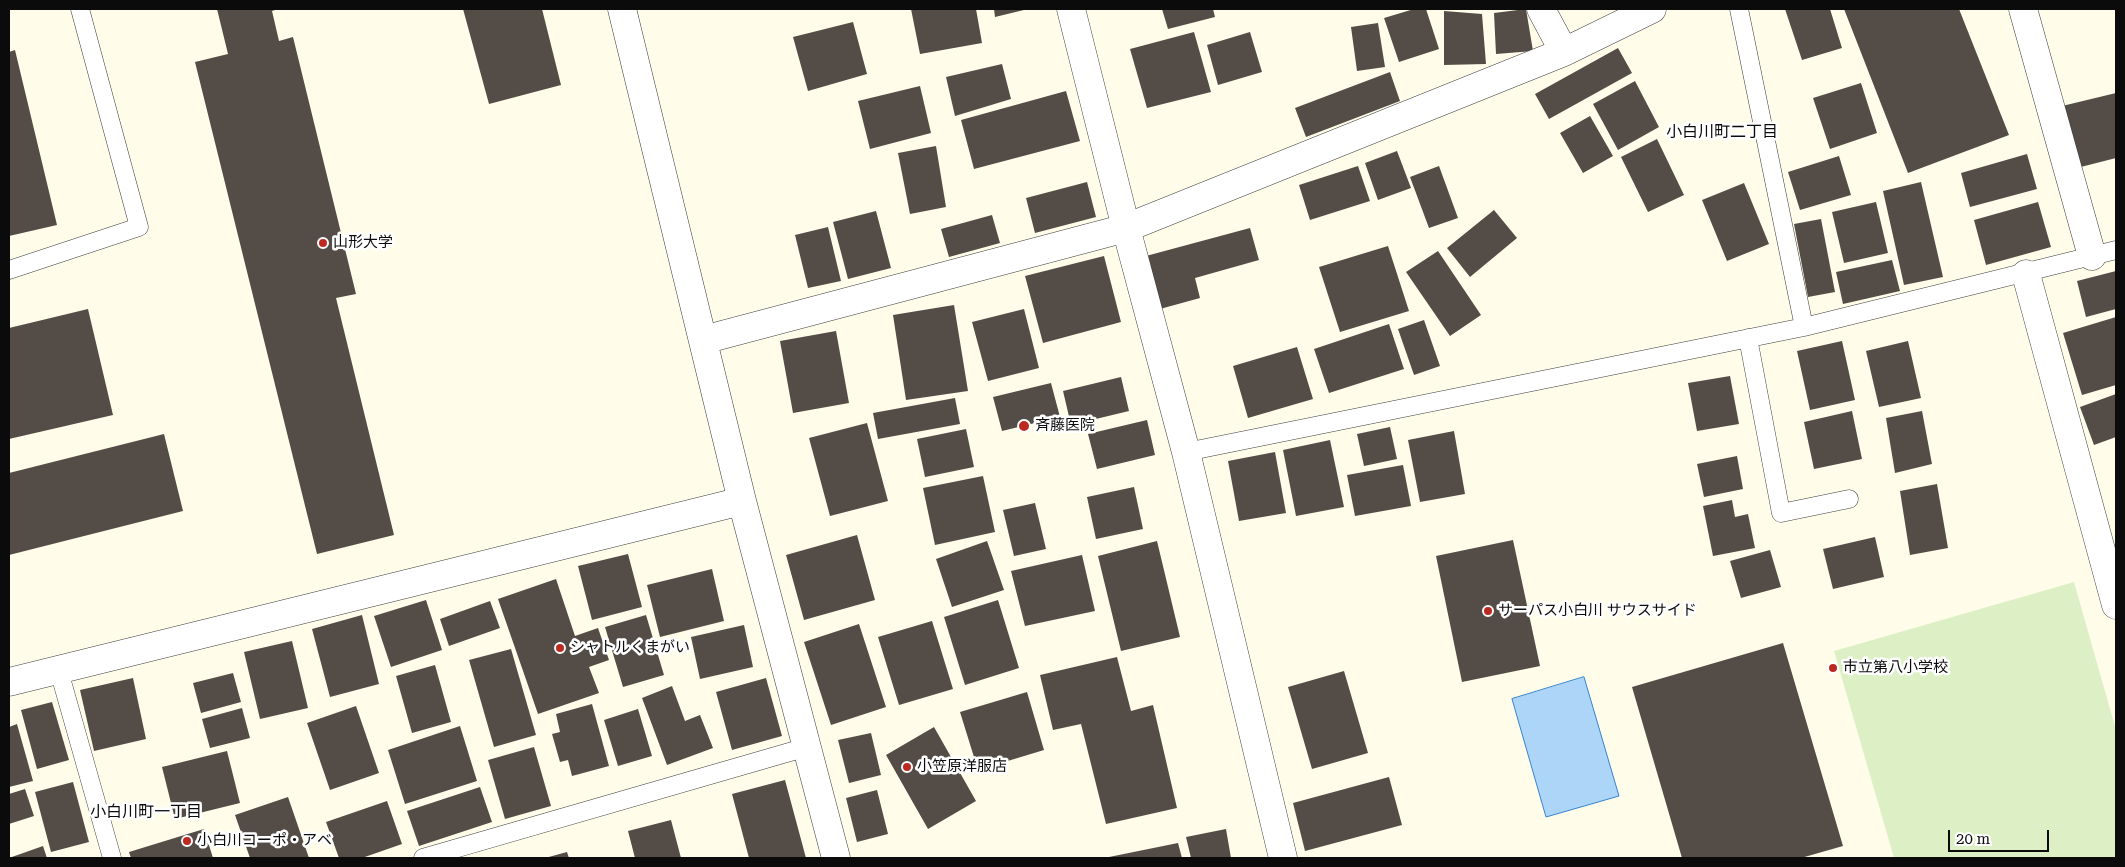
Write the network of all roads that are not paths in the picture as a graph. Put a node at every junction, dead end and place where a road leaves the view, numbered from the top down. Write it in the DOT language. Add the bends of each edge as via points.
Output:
graph roads {
  1 [pos="80,9"];
  2 [pos="622,9"];
  3 [pos="1072,9"];
  4 [pos="1541,9"];
  5 [pos="1652,9"];
  6 [pos="1739,9"];
  7 [pos="2023,9"];
  8 [pos="1564,52"];
  9 [pos="1126,228"];
  10 [pos="2104,253"];
  11 [pos="9,270"];
  12 [pos="2026,274"];
  13 [pos="1804,327"];
  14 [pos="1748,338"];
  15 [pos="703,340"];
  16 [pos="1186,452"];
  17 [pos="1849,499"];
  18 [pos="742,501"];
  19 [pos="2116,605"];
  20 [pos="59,671"];
  21 [pos="9,682"];
  22 [pos="807,748"];
  23 [pos="112,858"];
  24 [pos="423,858"];
  25 [pos="836,858"];
  26 [pos="1284,858"];
  1 -- 11 [label="lane" via="139,227"];
  2 -- 15 [label="street"];
  3 -- 9 [label="street"];
  4 -- 8 [label="street"];
  5 -- 8 [label="street"];
  6 -- 13 [label="lane"];
  7 -- 10 [label="street"];
  8 -- 9 [label="street"];
  9 -- 15 [label="street"];
  9 -- 16 [label="street"];
  10 -- 12 [label="lane"];
  12 -- 13 [label="lane"];
  12 -- 19 [label="street"];
  13 -- 14 [label="lane"];
  14 -- 16 [label="lane"];
  14 -- 17 [label="lane" via="1780,513"];
  15 -- 18 [label="street"];
  16 -- 26 [label="street"];
  18 -- 20 [label="street"];
  18 -- 22 [label="street"];
  20 -- 21 [label="street"];
  20 -- 23 [label="lane"];
  22 -- 24 [label="lane"];
  22 -- 25 [label="street"];
}
